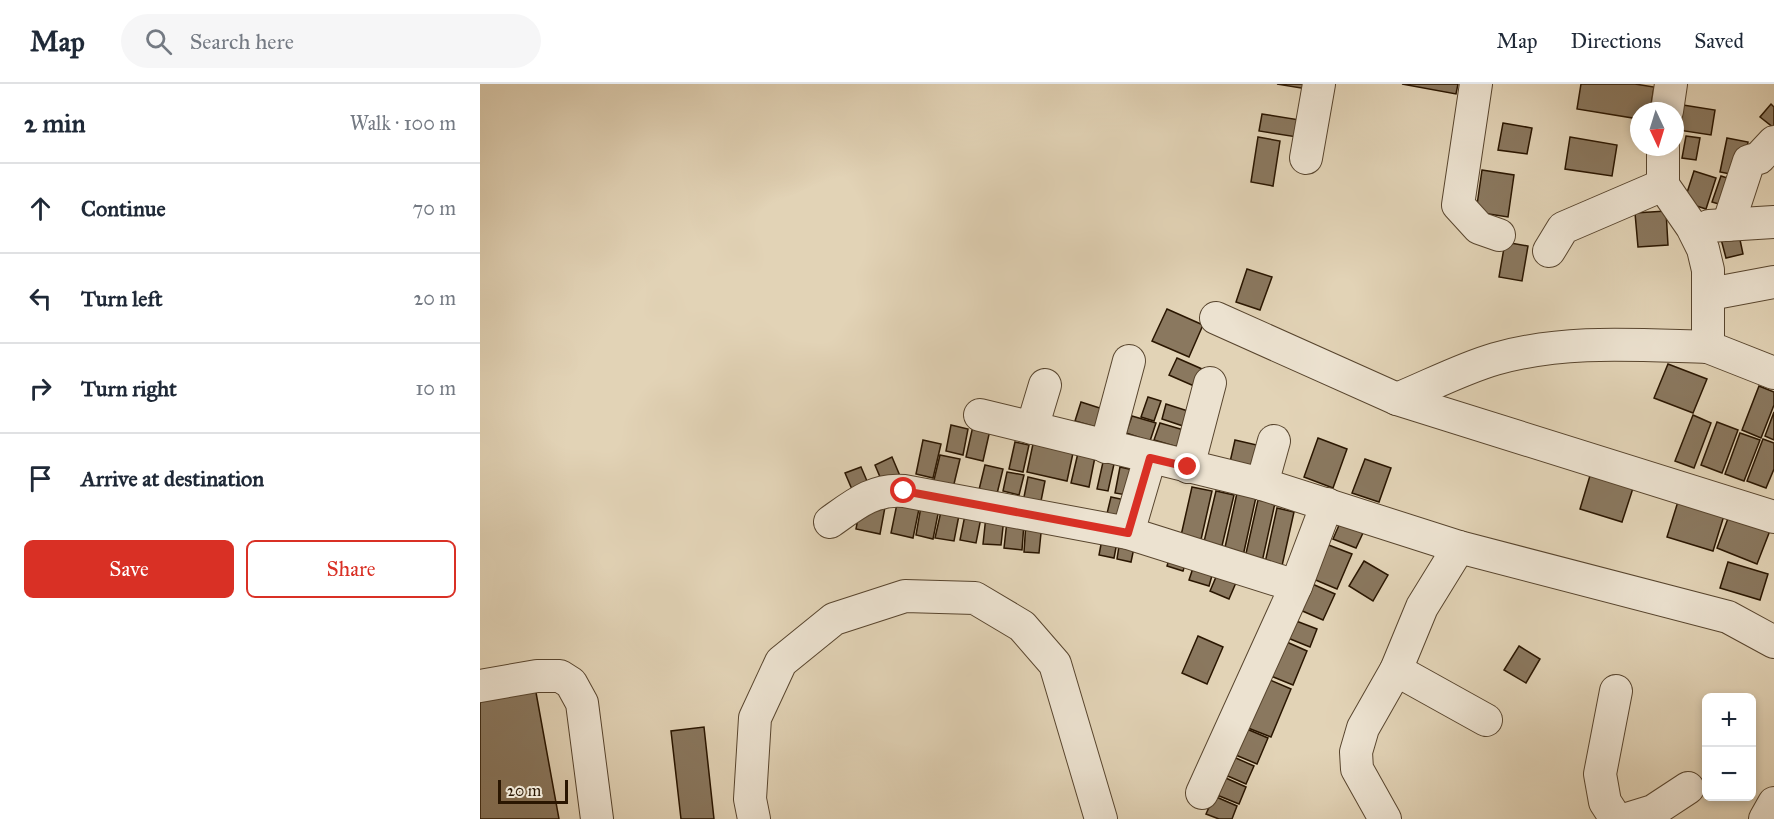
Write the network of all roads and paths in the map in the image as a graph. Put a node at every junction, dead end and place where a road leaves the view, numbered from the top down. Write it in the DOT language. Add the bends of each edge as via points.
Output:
graph roads {
  1 [pos="1319,84"];
  2 [pos="1476,84"];
  3 [pos="1671,84"];
  4 [pos="1669,102"];
  5 [pos="1774,142"];
  6 [pos="1663,156"];
  7 [pos="1306,158"];
  8 [pos="1663,185"];
  9 [pos="1774,222"];
  10 [pos="1728,225"];
  11 [pos="1692,227"];
  12 [pos="1499,235"];
  13 [pos="1549,251"];
  14 [pos="1774,282"];
  15 [pos="1710,294"];
  16 [pos="1216,318"];
  17 [pos="1708,347"];
  18 [pos="1128,361"];
  19 [pos="1774,373"];
  20 [pos="1210,383"];
  21 [pos="1045,385"];
  22 [pos="1397,399"];
  23 [pos="980,415"];
  24 [pos="1032,428"];
  25 [pos="1274,441"];
  26 [pos="1106,447"];
  27 [pos="1150,458"];
  28 [pos="1188,467"];
  29 [pos="1262,484"];
  30 [pos="1327,504"];
  31 [pos="1774,517"];
  32 [pos="830,522"];
  33 [pos="1128,533"];
  34 [pos="1459,547"];
  35 [pos="1296,586"];
  36 [pos="1774,642"];
  37 [pos="1396,670"];
  38 [pos="480,686"];
  39 [pos="1616,691"];
  40 [pos="1486,720"];
  41 [pos="1688,788"];
  42 [pos="1202,792"];
  43 [pos="1774,803"];
  44 [pos="597,819"];
  45 [pos="754,819"];
  46 [pos="1101,819"];
  47 [pos="1385,819"];
  48 [pos="1616,819"];
  49 [pos="1627,819"];
  50 [pos="1765,819"];
  1 -- 7 [label="street"];
  2 -- 12 [label="street" via="1458,205 1479,228"];
  3 -- 4 [label="street"];
  5 -- 10 [label="street" via="1759,158 1749,161"];
  6 -- 8 [label="street"];
  8 -- 11 [label="street"];
  8 -- 13 [label="street" via="1563,228"];
  9 -- 10 [label="street"];
  10 -- 11 [label="street"];
  11 -- 15 [label="street" via="1703,249"];
  14 -- 15 [label="street"];
  15 -- 17 [label="street"];
  16 -- 22 [label="street"];
  17 -- 19 [label="street"];
  17 -- 22 [label="street" via="1593,343 1543,349 1493,360"];
  18 -- 26 [label="street"];
  20 -- 28 [label="street"];
  21 -- 24 [label="street"];
  22 -- 31 [label="street"];
  23 -- 24 [label="street"];
  24 -- 26 [label="street"];
  25 -- 29 [label="street"];
  26 -- 27 [label="street"];
  27 -- 28 [label="street"];
  27 -- 33 [label="street"];
  28 -- 29 [label="street"];
  29 -- 30 [label="street"];
  30 -- 34 [label="street"];
  30 -- 35 [label="street"];
  32 -- 33 [label="street" via="862,500 890,490"];
  33 -- 35 [label="street"];
  34 -- 36 [label="street" via="1728,617"];
  34 -- 37 [label="street" via="1422,608"];
  35 -- 42 [label="street"];
  37 -- 40 [label="street"];
  37 -- 47 [label="street" via="1363,728 1356,752 1357,769"];
  38 -- 44 [label="street" via="537,676 560,676 570,683 582,703"];
  39 -- 48 [label="street" via="1600,774 1605,802"];
  41 -- 49 [label="street" via="1653,811"];
  43 -- 50 [label="street"];
  45 -- 46 [label="street" via="750,799 755,718 781,662 834,619 904,596 975,598 1022,627 1055,664"];
}
